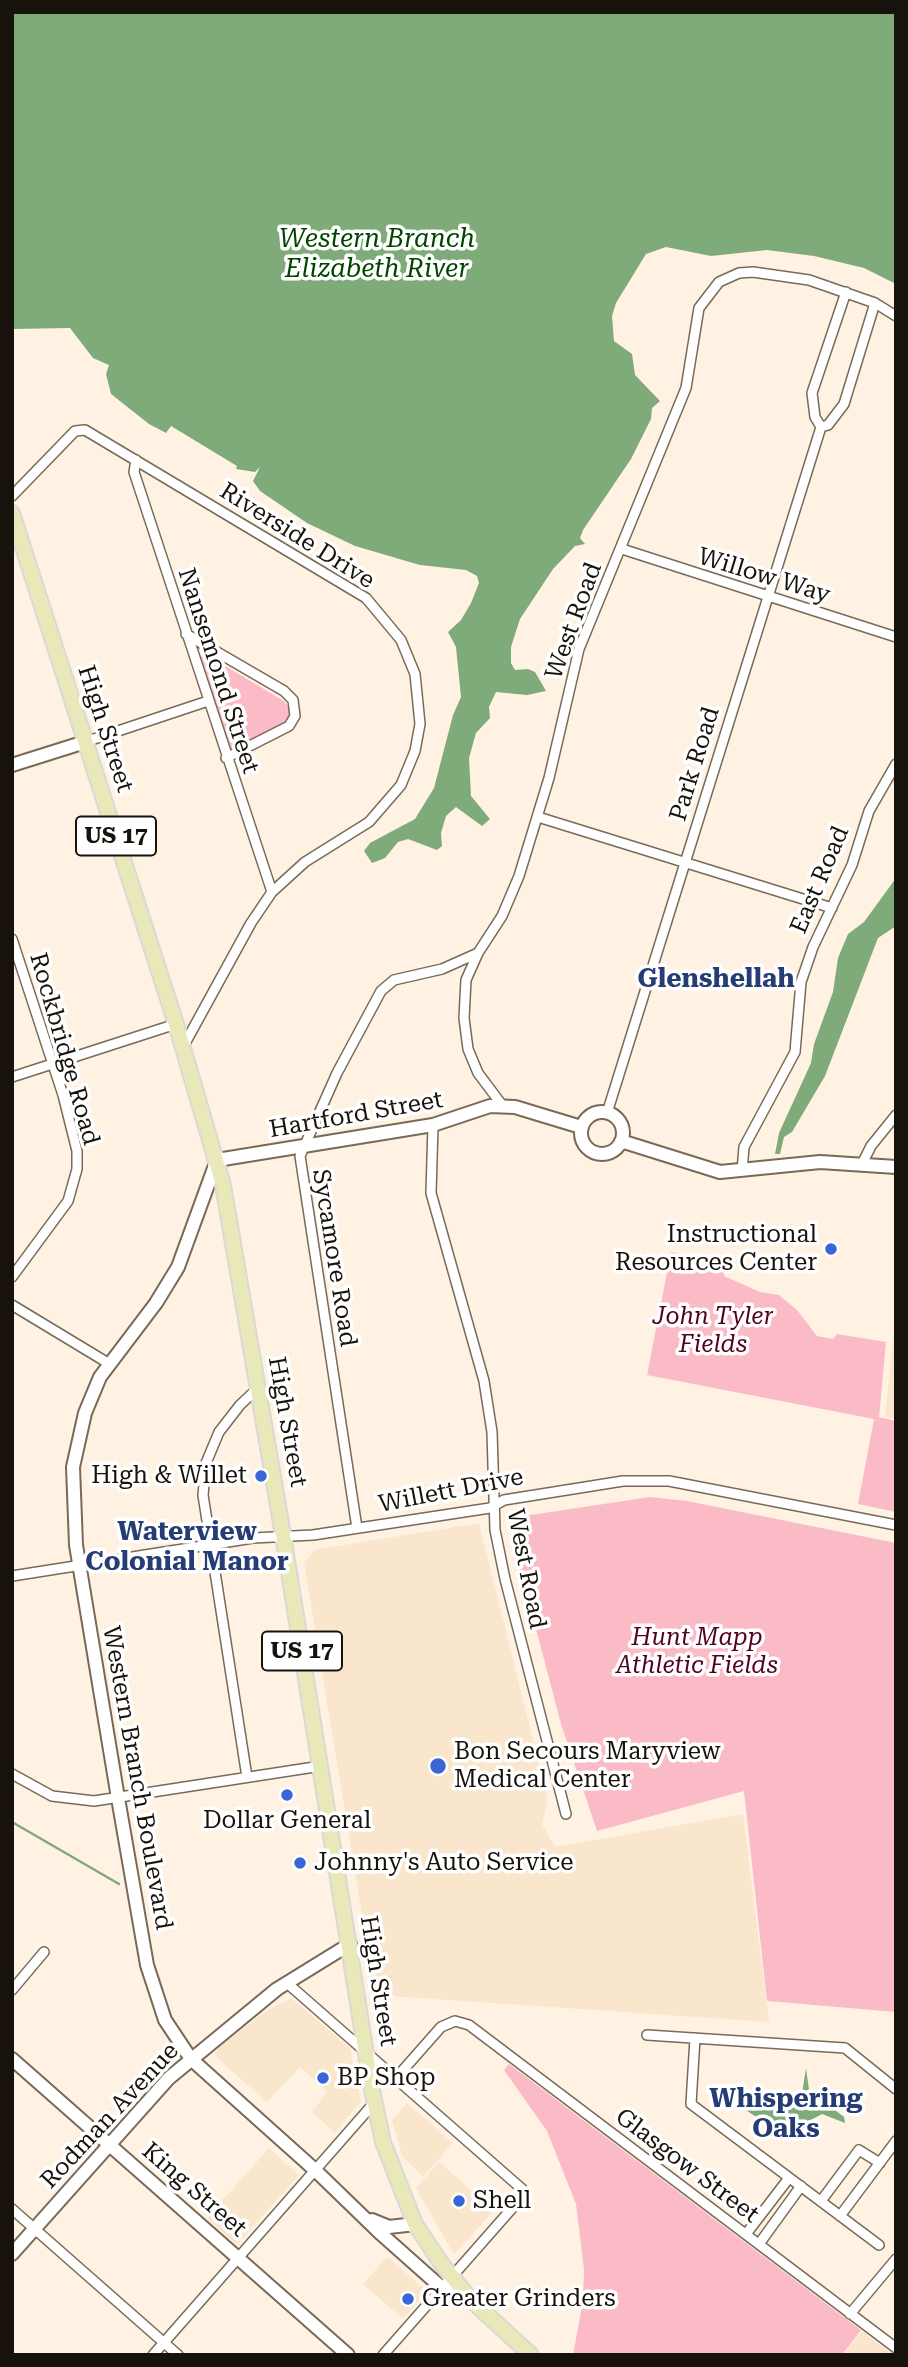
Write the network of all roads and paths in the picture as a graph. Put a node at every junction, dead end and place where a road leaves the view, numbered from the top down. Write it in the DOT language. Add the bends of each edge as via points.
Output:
graph roads {
  1 [pos="850,294"];
  2 [pos="875,303"];
  3 [pos="896,316"];
  4 [pos="821,427"];
  5 [pos="136,460"];
  6 [pos="12,496"];
  7 [pos="12,513"];
  8 [pos="622,549"];
  9 [pos="768,597"];
  10 [pos="186,634"];
  11 [pos="896,637"];
  12 [pos="208,701"];
  13 [pos="85,742"];
  14 [pos="226,758"];
  15 [pos="896,764"];
  16 [pos="12,765"];
  17 [pos="538,817"];
  18 [pos="685,864"];
  19 [pos="272,892"];
  20 [pos="832,908"];
  21 [pos="12,939"];
  22 [pos="478,953"];
  23 [pos="176,1024"];
  24 [pos="183,1047"];
  25 [pos="53,1064"];
  26 [pos="12,1077"];
  27 [pos="502,1105"];
  28 [pos="607,1113"];
  29 [pos="896,1115"];
  30 [pos="433,1125"];
  31 [pos="581,1128"];
  32 [pos="621,1141"];
  33 [pos="302,1145"];
  34 [pos="217,1160"];
  35 [pos="862,1164"];
  36 [pos="896,1167"];
  37 [pos="742,1171"];
  38 [pos="12,1276"];
  39 [pos="12,1305"];
  40 [pos="108,1363"];
  41 [pos="258,1388"];
  42 [pos="494,1506"];
  43 [pos="896,1525"];
  44 [pos="357,1528"];
  45 [pos="284,1535"];
  46 [pos="210,1545"];
  47 [pos="80,1566"];
  48 [pos="12,1576"];
  49 [pos="321,1766"];
  50 [pos="12,1774"];
  51 [pos="247,1777"];
  52 [pos="118,1798"];
  53 [pos="566,1814"];
  54 [pos="350,1944"];
  55 [pos="44,1952"];
  56 [pos="287,1983"];
  57 [pos="12,1990"];
  58 [pos="647,2035"];
  59 [pos="695,2038"];
  60 [pos="367,2052"];
  61 [pos="12,2059"];
  62 [pos="191,2059"];
  63 [pos="396,2078"];
  64 [pos="896,2090"];
  65 [pos="374,2103"];
  66 [pos="896,2141"];
  67 [pos="109,2144"];
  68 [pos="880,2163"];
  69 [pos="315,2170"];
  70 [pos="789,2178"];
  71 [pos="801,2186"];
  72 [pos="821,2202"];
  73 [pos="12,2209"];
  74 [pos="365,2216"];
  75 [pos="840,2216"];
  76 [pos="415,2224"];
  77 [pos="34,2228"];
  78 [pos="746,2234"];
  79 [pos="759,2244"];
  80 [pos="879,2245"];
  81 [pos="12,2254"];
  82 [pos="239,2257"];
  83 [pos="896,2259"];
  84 [pos="447,2283"];
  85 [pos="850,2314"];
  86 [pos="164,2343"];
  87 [pos="896,2348"];
  88 [pos="153,2355"];
  89 [pos="178,2355"];
  90 [pos="348,2355"];
  91 [pos="383,2355"];
  92 [pos="531,2355"];
  1 -- 2 [label="street"];
  1 -- 4 [label="street" via="812,393"];
  1 -- 8 [label="street, West Road" via="791,276 753,272 729,276 713,287 697,316 686,388"];
  2 -- 3 [label="street"];
  2 -- 4 [label="street, Park Road" via="844,404 828,425"];
  4 -- 9 [label="street, Park Road"];
  5 -- 6 [label="street, Riverside Drive" via="85,430 75,431"];
  5 -- 10 [label="street, Nansemond Street" via="134,472"];
  5 -- 19 [label="street, Riverside Drive" via="366,598 397,633 415,674 418,738 392,799 369,822 305,862"];
  7 -- 13 [label="main road, High Street / US 17"];
  8 -- 9 [label="street, Willow Way"];
  8 -- 17 [label="street, West Road" via="579,649"];
  9 -- 11 [label="street, Willow Way"];
  9 -- 18 [label="street, Park Road"];
  10 -- 12 [label="street, Nansemond Street"];
  10 -- 14 [label="street" via="293,700 295,716 289,726"];
  12 -- 13 [label="street"];
  12 -- 14 [label="street, Nansemond Street"];
  13 -- 16 [label="street"];
  13 -- 23 [label="main road, High Street / US 17"];
  14 -- 19 [label="street, Nansemond Street"];
  15 -- 20 [label="street, East Road" via="869,811"];
  17 -- 18 [label="street"];
  17 -- 22 [label="street, West Road" via="509,901"];
  18 -- 20 [label="street"];
  18 -- 28 [label="street, Park Road"];
  19 -- 24 [label="street, Riverside Drive"];
  20 -- 37 [label="street, East Road" via="804,970 795,1052 744,1147"];
  21 -- 25 [label="street, Rockbridge Road"];
  22 -- 27 [label="street, West Road" via="464,995 465,1036 478,1073"];
  22 -- 33 [label="street, Sycamore Road" via="442,969 394,980 381,991"];
  23 -- 24 [label="main road, High Street / US 17"];
  23 -- 25 [label="street"];
  24 -- 34 [label="main road, High Street / US 17"];
  25 -- 26 [label="street"];
  25 -- 38 [label="street, Rockbridge Road" via="75,1136 77,1169 60,1215"];
  27 -- 30 [label="street, Hartford Street"];
  27 -- 31 [label="street, Hartford Street"];
  28 -- 31 [label="street" via="588,1116"];
  28 -- 32 [label="street" via="621,1124"];
  29 -- 35 [label="street"];
  30 -- 33 [label="street, Hartford Street"];
  30 -- 42 [label="street, West Road" via="431,1193 484,1381 492,1432"];
  31 -- 32 [label="street" via="585,1145 595,1153 607,1153"];
  32 -- 37 [label="street" via="709,1170"];
  33 -- 34 [label="street, Hartford Street"];
  33 -- 44 [label="street, Sycamore Road" via="299,1167"];
  34 -- 40 [label="street, Western Branch Boulevard" via="178,1268"];
  34 -- 41 [label="main road, High Street / US 17"];
  35 -- 36 [label="street"];
  35 -- 37 [label="street" via="820,1162"];
  39 -- 40 [label="street"];
  40 -- 47 [label="street, Western Branch Boulevard" via="85,1413 73,1467 73,1519"];
  41 -- 45 [label="main road, High Street / US 17"];
  41 -- 46 [label="street" via="229,1418 206,1462 202,1495"];
  42 -- 43 [label="street, Willett Drive" via="504,1500 604,1482 649,1480"];
  42 -- 44 [label="street, Willett Drive"];
  42 -- 53 [label="street, West Road" via="508,1593"];
  44 -- 45 [label="street, Willett Drive"];
  45 -- 46 [label="street, Willett Drive"];
  45 -- 49 [label="main road, High Street / US 17"];
  46 -- 47 [label="street, Willett Drive"];
  46 -- 51 [label="street"];
  47 -- 48 [label="street, Willett Drive"];
  47 -- 52 [label="street, Western Branch Boulevard"];
  49 -- 51 [label="street"];
  49 -- 54 [label="main road, High Street / US 17"];
  50 -- 52 [label="street" via="60,1799"];
  51 -- 52 [label="street"];
  52 -- 62 [label="street, Western Branch Boulevard" via="153,1989 170,2030"];
  54 -- 56 [label="street, Rodman Avenue"];
  54 -- 60 [label="main road, High Street / US 17"];
  55 -- 57 [label="street"];
  56 -- 60 [label="street"];
  56 -- 62 [label="street, Rodman Avenue"];
  58 -- 59 [label="street"];
  59 -- 64 [label="street" via="845,2048"];
  59 -- 70 [label="street" via="691,2104"];
  60 -- 63 [label="street"];
  60 -- 65 [label="main road, High Street / US 17"];
  61 -- 67 [label="street, King Street"];
  62 -- 67 [label="street, Rodman Avenue"];
  62 -- 69 [label="street, Western Branch Boulevard"];
  63 -- 78 [label="street, Glasgow Street" via="441,2027 452,2022 469,2025"];
  63 -- 84 [label="street" via="523,2189 522,2197"];
  65 -- 69 [label="street"];
  65 -- 76 [label="main road, High Street / US 17" via="392,2169"];
  66 -- 68 [label="street"];
  67 -- 77 [label="street, Rodman Avenue"];
  67 -- 82 [label="street, King Street"];
  68 -- 72 [label="street" via="859,2150"];
  68 -- 75 [label="street"];
  69 -- 74 [label="street, Western Branch Boulevard"];
  69 -- 82 [label="street"];
  70 -- 71 [label="street"];
  70 -- 78 [label="street"];
  71 -- 72 [label="street"];
  71 -- 79 [label="street"];
  72 -- 75 [label="street"];
  73 -- 77 [label="street"];
  74 -- 76 [label="street" via="388,2227"];
  74 -- 84 [label="street, Western Branch Boulevard"];
  75 -- 80 [label="street"];
  76 -- 84 [label="main road, High Street / US 17"];
  77 -- 81 [label="street, Rodman Avenue"];
  77 -- 86 [label="street"];
  78 -- 79 [label="street, Glasgow Street"];
  79 -- 85 [label="street, Glasgow Street"];
  82 -- 86 [label="street"];
  82 -- 90 [label="street, King Street"];
  83 -- 85 [label="street"];
  84 -- 91 [label="street"];
  84 -- 92 [label="main road, High Street / US 17"];
  85 -- 87 [label="street, Glasgow Street"];
  86 -- 88 [label="street"];
  86 -- 89 [label="street"];
}
